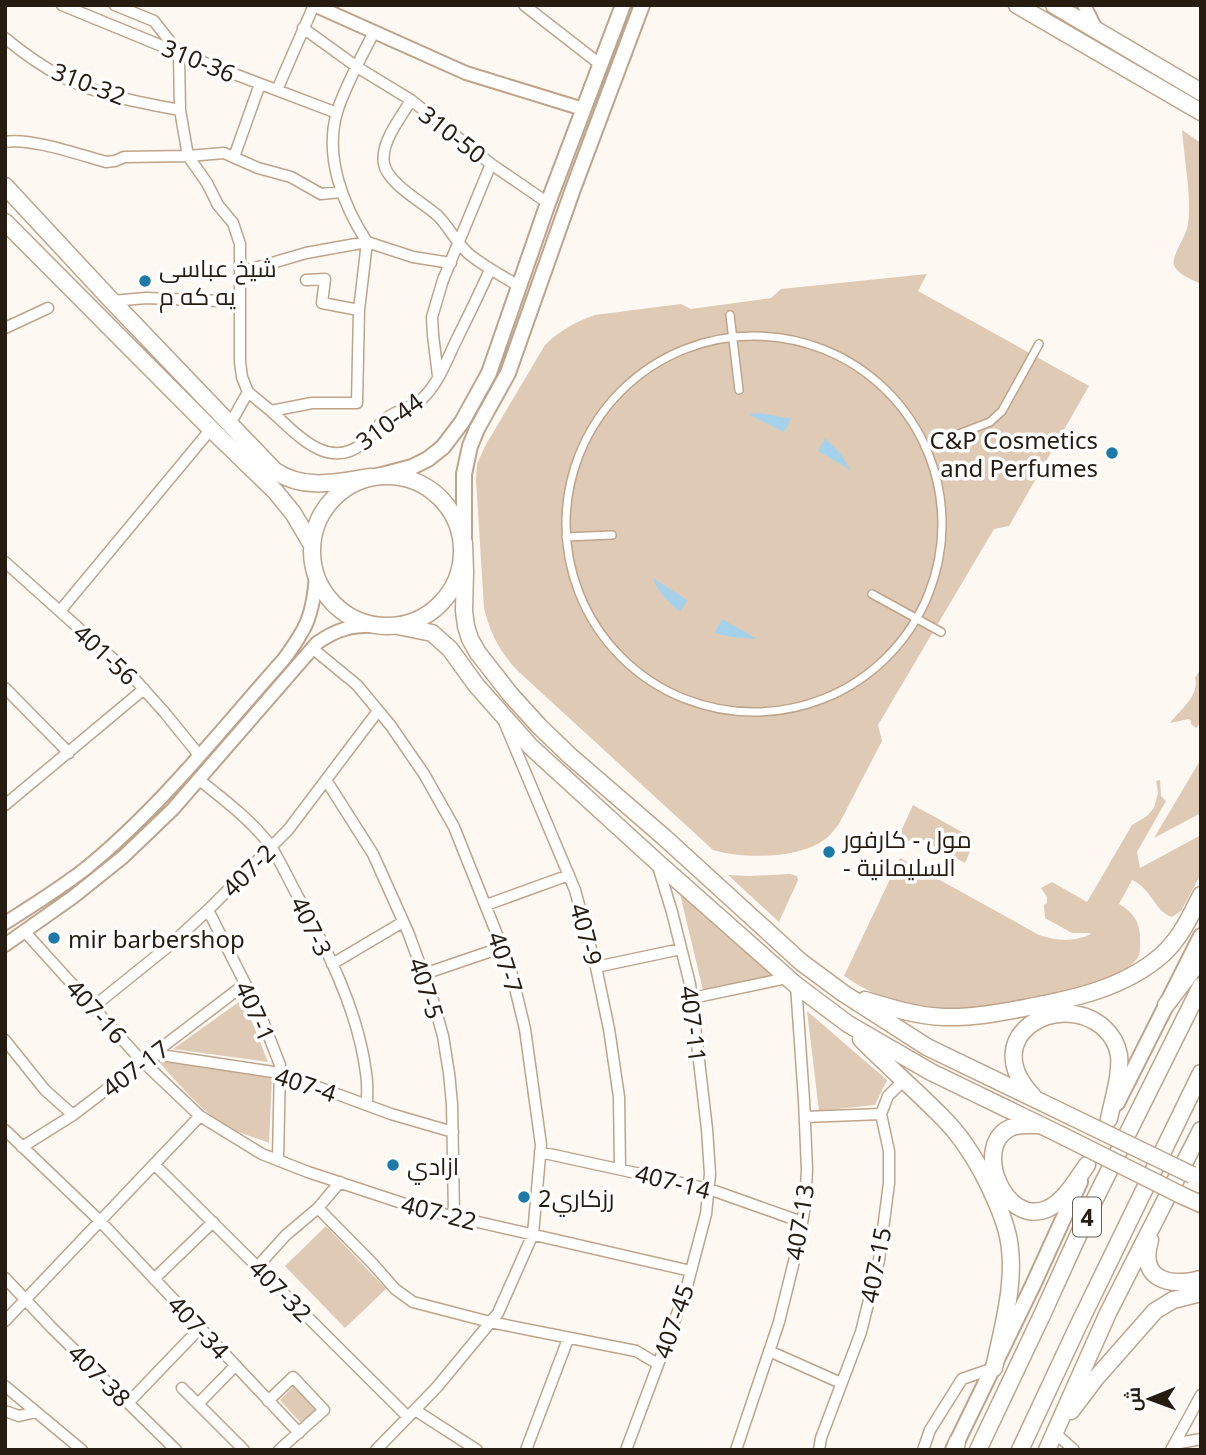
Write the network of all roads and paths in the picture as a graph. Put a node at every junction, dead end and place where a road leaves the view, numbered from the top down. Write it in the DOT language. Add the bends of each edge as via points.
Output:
graph roads {
  1 [pos="62,5"];
  2 [pos="116,5"];
  3 [pos="314,5"];
  4 [pos="524,5"];
  5 [pos="642,5"];
  6 [pos="1017,5"];
  7 [pos="1054,5"];
  8 [pos="1084,5"];
  9 [pos="622,6"];
  10 [pos="303,29"];
  11 [pos="1096,29"];
  12 [pos="374,32"];
  13 [pos="5,38"];
  14 [pos="179,53"];
  15 [pos="601,65"];
  16 [pos="358,67"];
  17 [pos="1171,74"];
  18 [pos="260,84"];
  19 [pos="1195,88"];
  20 [pos="276,90"];
  21 [pos="1162,90"];
  22 [pos="411,100"];
  23 [pos="1179,100"];
  24 [pos="583,109"];
  25 [pos="180,110"];
  26 [pos="1201,112"];
  27 [pos="337,113"];
  28 [pos="5,142"];
  29 [pos="188,156"];
  30 [pos="234,157"];
  31 [pos="491,164"];
  32 [pos="5,186"];
  33 [pos="341,192"];
  34 [pos="548,203"];
  35 [pos="6,223"];
  36 [pos="368,242"];
  37 [pos="458,245"];
  38 [pos="450,263"];
  39 [pos="490,270"];
  40 [pos="241,272"];
  41 [pos="306,280"];
  42 [pos="519,286"];
  43 [pos="112,300"];
  44 [pos="220,302"];
  45 [pos="48,308"];
  46 [pos="359,310"];
  47 [pos="730,315"];
  48 [pos="5,328"];
  49 [pos="733,337"];
  50 [pos="1040,344"];
  51 [pos="439,377"];
  52 [pos="739,390"];
  53 [pos="248,392"];
  54 [pos="271,411"];
  55 [pos="230,424"];
  56 [pos="211,429"];
  57 [pos="925,447"];
  58 [pos="375,476"];
  59 [pos="612,535"];
  60 [pos="566,537"];
  61 [pos="464,543"];
  62 [pos="312,545"];
  63 [pos="5,562"];
  64 [pos="316,576"];
  65 [pos="872,594"];
  66 [pos="60,611"];
  67 [pos="917,618"];
  68 [pos="376,625"];
  69 [pos="398,626"];
  70 [pos="941,632"];
  71 [pos="312,648"];
  72 [pos="5,688"];
  73 [pos="144,689"];
  74 [pos="378,711"];
  75 [pos="501,713"];
  76 [pos="69,753"];
  77 [pos="199,755"];
  78 [pos="198,779"];
  79 [pos="326,780"];
  80 [pos="5,804"];
  81 [pos="271,847"];
  82 [pos="657,862"];
  83 [pos="569,875"];
  84 [pos="1201,895"];
  85 [pos="486,905"];
  86 [pos="208,910"];
  87 [pos="403,922"];
  88 [pos="5,923"];
  89 [pos="25,932"];
  90 [pos="1201,936"];
  91 [pos="5,945"];
  92 [pos="503,947"];
  93 [pos="681,948"];
  94 [pos="1201,959"];
  95 [pos="332,964"];
  96 [pos="596,967"];
  97 [pos="424,974"];
  98 [pos="792,982"];
  99 [pos="245,984"];
  100 [pos="1201,986"];
  101 [pos="843,993"];
  102 [pos="692,998"];
  103 [pos="1166,1005"];
  104 [pos="93,1007"];
  105 [pos="848,1024"];
  106 [pos="5,1040"];
  107 [pos="154,1054"];
  108 [pos="144,1062"];
  109 [pos="280,1073"];
  110 [pos="1201,1073"];
  111 [pos="903,1081"];
  112 [pos="1038,1100"];
  113 [pos="367,1105"];
  114 [pos="881,1114"];
  115 [pos="73,1115"];
  116 [pos="200,1116"];
  117 [pos="805,1117"];
  118 [pos="1109,1118"];
  119 [pos="1039,1125"];
  120 [pos="5,1130"];
  121 [pos="1201,1130"];
  122 [pos="453,1132"];
  123 [pos="1201,1136"];
  124 [pos="22,1147"];
  125 [pos="540,1152"];
  126 [pos="1187,1157"];
  127 [pos="278,1160"];
  128 [pos="154,1164"];
  129 [pos="1087,1166"];
  130 [pos="620,1168"];
  131 [pos="1196,1177"];
  132 [pos="340,1182"];
  133 [pos="709,1189"];
  134 [pos="1201,1204"];
  135 [pos="318,1208"];
  136 [pos="454,1216"];
  137 [pos="1157,1216"];
  138 [pos="100,1221"];
  139 [pos="214,1222"];
  140 [pos="802,1222"];
  141 [pos="533,1234"];
  142 [pos="258,1266"];
  143 [pos="691,1271"];
  144 [pos="5,1278"];
  145 [pos="154,1279"];
  146 [pos="1201,1279"];
  147 [pos="1201,1293"];
  148 [pos="25,1300"];
  149 [pos="5,1321"];
  150 [pos="490,1322"];
  151 [pos="200,1328"];
  152 [pos="568,1339"];
  153 [pos="769,1351"];
  154 [pos="658,1364"];
  155 [pos="235,1366"];
  156 [pos="994,1368"];
  157 [pos="841,1383"];
  158 [pos="5,1386"];
  159 [pos="182,1388"];
  160 [pos="1201,1395"];
  161 [pos="268,1401"];
  162 [pos="128,1403"];
  163 [pos="198,1404"];
  164 [pos="5,1411"];
  165 [pos="36,1412"];
  166 [pos="411,1413"];
  167 [pos="299,1433"];
  168 [pos="1055,1433"];
  169 [pos="1201,1439"];
  170 [pos="1023,1446"];
  171 [pos="955,1447"];
  172 [pos="1173,1447"];
  173 [pos="82,1450"];
  174 [pos="176,1450"];
  175 [pos="244,1450"];
  176 [pos="279,1450"];
  177 [pos="376,1450"];
  178 [pos="477,1450"];
  179 [pos="526,1450"];
  180 [pos="626,1450"];
  181 [pos="736,1450"];
  182 [pos="819,1450"];
  183 [pos="923,1450"];
  184 [pos="978,1450"];
  185 [pos="1047,1450"];
  186 [pos="1074,1450"];
  1 -- 14 [label="street, 310-36"];
  2 -- 14 [label="street" via="154,21"];
  3 -- 10 [label="street"];
  3 -- 12 [label="street"];
  4 -- 15 [label="street"];
  5 -- 61 [label="main road" via="508,373 470,446 464,474"];
  6 -- 21 [label="main road"];
  7 -- 11 [label="main road"];
  8 -- 11 [label="street"];
  9 -- 15 [label="main road"];
  10 -- 16 [label="street, 310-50"];
  10 -- 20 [label="street"];
  11 -- 17 [label="main road"];
  12 -- 16 [label="street"];
  12 -- 24 [label="street" via="466,73"];
  13 -- 25 [label="street, 310-32" via="83,86"];
  14 -- 18 [label="street, 310-36"];
  14 -- 25 [label="street"];
  15 -- 24 [label="main road"];
  16 -- 22 [label="street, 310-50"];
  16 -- 27 [label="street"];
  17 -- 19 [label="main road"];
  17 -- 21 [label="main road"];
  18 -- 20 [label="street, 310-36"];
  18 -- 30 [label="street"];
  19 -- 23 [label="main road"];
  20 -- 27 [label="street, 310-36"];
  21 -- 23 [label="main road"];
  22 -- 31 [label="street, 310-50"];
  22 -- 37 [label="street" via="387,143 385,168 438,216"];
  23 -- 26 [label="main road"];
  24 -- 34 [label="main road"];
  25 -- 29 [label="street"];
  27 -- 33 [label="street" via="334,145"];
  28 -- 29 [label="street" via="45,146 106,162 124,157"];
  29 -- 30 [label="street" via="224,153"];
  29 -- 40 [label="street" via="233,223 242,256"];
  30 -- 33 [label="street" via="291,177 321,194"];
  31 -- 34 [label="street, 310-50"];
  31 -- 37 [label="street"];
  32 -- 43 [label="main road"];
  33 -- 36 [label="street"];
  34 -- 42 [label="main road"];
  35 -- 56 [label="main road"];
  36 -- 38 [label="street"];
  36 -- 40 [label="street" via="322,249"];
  36 -- 46 [label="street"];
  37 -- 38 [label="street"];
  37 -- 39 [label="street"];
  38 -- 51 [label="street" via="432,317"];
  39 -- 42 [label="street"];
  39 -- 51 [label="street, 310-44"];
  40 -- 53 [label="street" via="240,362"];
  41 -- 46 [label="street" via="326,279 322,303"];
  42 -- 58 [label="main road" via="489,373 462,422 428,459"];
  43 -- 44 [label="street"];
  43 -- 55 [label="main road"];
  45 -- 48 [label="street"];
  46 -- 54 [label="street" via="357,403 312,403"];
  47 -- 49 [label="street"];
  49 -- 52 [label="street"];
  49 -- 57 [label="street" via="782,337 818,346 851,362 905,411"];
  49 -- 60 [label="street" via="671,354 638,374 611,401 573,468"];
  50 -- 57 [label="street" via="996,418"];
  51 -- 54 [label="street, 310-44" via="422,399 390,416 361,445 345,452 312,446"];
  53 -- 54 [label="street, 310-44"];
  53 -- 55 [label="street"];
  55 -- 58 [label="main road" via="275,471 293,480 327,484"];
  56 -- 62 [label="main road" via="285,502"];
  56 -- 66 [label="street"];
  57 -- 67 [label="street" via="942,511 941,546 934,580"];
  58 -- 61 [label="main road" via="403,477 427,486 451,510"];
  58 -- 62 [label="main road" via="337,494 324,509"];
  59 -- 60 [label="street"];
  60 -- 67 [label="street" via="574,583 612,650 652,683 711,709 750,714 788,711 825,699 880,664"];
  61 -- 69 [label="main road" via="457,580 447,597 433,611"];
  61 -- 101 [label="main road" via="466,626 478,653 510,694 569,755 801,962"];
  62 -- 64 [label="main road"];
  63 -- 66 [label="street, 401-56"];
  64 -- 68 [label="main road" via="340,609"];
  64 -- 77 [label="street" via="309,622 298,640"];
  65 -- 67 [label="street"];
  66 -- 73 [label="street, 401-56"];
  67 -- 70 [label="street"];
  68 -- 69 [label="main road"];
  68 -- 71 [label="street" via="345,628"];
  69 -- 75 [label="main road" via="432,633"];
  71 -- 74 [label="street, 407-7" via="358,685"];
  71 -- 78 [label="street"];
  72 -- 76 [label="street"];
  73 -- 76 [label="street"];
  73 -- 77 [label="street, 401-56"];
  74 -- 79 [label="street, 407-2"];
  74 -- 85 [label="street, 407-7" via="424,774 454,827"];
  75 -- 82 [label="main road" via="531,747"];
  75 -- 83 [label="street, 407-9"];
  76 -- 80 [label="street"];
  77 -- 88 [label="street" via="111,846 54,892"];
  78 -- 81 [label="street, 407-3" via="230,804"];
  78 -- 89 [label="street" via="123,858"];
  79 -- 81 [label="street, 407-2"];
  79 -- 87 [label="street, 407-5" via="373,854"];
  81 -- 86 [label="street, 407-2"];
  81 -- 95 [label="street, 407-3"];
  82 -- 93 [label="street, 407-11"];
  82 -- 98 [label="main road"];
  83 -- 85 [label="street"];
  83 -- 96 [label="street, 407-9"];
  84 -- 101 [label="main road" via="1181,933 1161,955 1120,982 1072,998 1002,1012 944,1017 897,1010"];
  85 -- 92 [label="street, 407-7"];
  86 -- 99 [label="street, 407-1"];
  86 -- 104 [label="street, 407-2"];
  87 -- 95 [label="street"];
  87 -- 97 [label="street, 407-5"];
  89 -- 91 [label="street"];
  89 -- 104 [label="street, 407-16"];
  90 -- 103 [label="main road"];
  92 -- 97 [label="street"];
  92 -- 125 [label="street, 407-7" via="526,1029"];
  93 -- 96 [label="street"];
  93 -- 102 [label="street, 407-11"];
  94 -- 103 [label="main road"];
  95 -- 113 [label="street, 407-3" via="361,1044"];
  96 -- 130 [label="street, 407-9" via="619,1097"];
  97 -- 122 [label="street, 407-5" via="443,1036"];
  98 -- 102 [label="street"];
  98 -- 105 [label="main road"];
  98 -- 117 [label="street, 407-13" via="802,1047"];
  99 -- 107 [label="street, 407-17"];
  99 -- 109 [label="street, 407-1"];
  100 -- 184 [label="main road, 4" via="1097,1194"];
  101 -- 112 [label="main road" via="928,1047"];
  102 -- 133 [label="street, 407-11"];
  103 -- 118 [label="main road"];
  104 -- 108 [label="street, 407-16"];
  105 -- 111 [label="main road"];
  105 -- 119 [label="main road" via="931,1073"];
  106 -- 115 [label="street" via="45,1090"];
  107 -- 108 [label="street, 407-17"];
  107 -- 109 [label="street, 407-4"];
  108 -- 115 [label="street, 407-17"];
  108 -- 116 [label="street, 407-16"];
  109 -- 113 [label="street, 407-4"];
  109 -- 127 [label="street, 407-1"];
  110 -- 170 [label="main road, 4"];
  111 -- 114 [label="street" via="888,1096"];
  111 -- 156 [label="main road" via="967,1147 1004,1222 1010,1276"];
  112 -- 118 [label="main road" via="1016,1074 1013,1053 1018,1039 1031,1024 1047,1017 1086,1017 1107,1031 1118,1052"];
  112 -- 131 [label="main road, bridge"];
  113 -- 122 [label="street, 407-4"];
  114 -- 117 [label="street"];
  114 -- 157 [label="street, 407-15" via="890,1150 879,1260 861,1332"];
  115 -- 124 [label="street, 407-17"];
  116 -- 127 [label="street, 407-22"];
  116 -- 128 [label="street"];
  117 -- 140 [label="street, 407-13" via="807,1170"];
  118 -- 129 [label="main road"];
  119 -- 129 [label="main road" via="1010,1128 995,1143 995,1173 1014,1205 1027,1211 1047,1209"];
  119 -- 134 [label="main road, bridge"];
  120 -- 124 [label="street, 407-34"];
  121 -- 126 [label="main road"];
  122 -- 136 [label="street, 407-5"];
  123 -- 126 [label="main road"];
  124 -- 138 [label="street, 407-34"];
  125 -- 130 [label="street, 407-14"];
  125 -- 141 [label="street, 407-7"];
  126 -- 137 [label="main road"];
  127 -- 132 [label="street, 407-22"];
  128 -- 138 [label="street"];
  128 -- 139 [label="street, 407-32"];
  129 -- 156 [label="main road"];
  130 -- 133 [label="street, 407-14"];
  132 -- 135 [label="street"];
  132 -- 136 [label="street, 407-22"];
  133 -- 140 [label="street, 407-14"];
  133 -- 143 [label="street, 407-45"];
  135 -- 142 [label="street"];
  135 -- 150 [label="street" via="413,1302"];
  136 -- 141 [label="street, 407-22"];
  137 -- 146 [label="main road" via="1147,1249 1151,1270 1168,1282"];
  137 -- 168 [label="main road"];
  138 -- 145 [label="street, 407-34"];
  138 -- 148 [label="street"];
  139 -- 142 [label="street, 407-32"];
  139 -- 145 [label="street"];
  140 -- 153 [label="street, 407-13"];
  141 -- 143 [label="street, 407-22"];
  141 -- 150 [label="street, 407-7"];
  142 -- 166 [label="street, 407-32"];
  143 -- 154 [label="street, 407-45"];
  144 -- 148 [label="street, 407-38"];
  145 -- 151 [label="street, 407-34"];
  147 -- 168 [label="main road" via="1173,1300 1155,1311"];
  148 -- 149 [label="street"];
  148 -- 162 [label="street, 407-38"];
  150 -- 152 [label="street"];
  150 -- 166 [label="street, 407-7"];
  151 -- 155 [label="street, 407-34"];
  151 -- 162 [label="street"];
  152 -- 154 [label="street" via="636,1351"];
  152 -- 179 [label="street"];
  153 -- 157 [label="street"];
  153 -- 181 [label="street, 407-13"];
  154 -- 180 [label="street, 407-45"];
  155 -- 161 [label="street, 407-34"];
  155 -- 163 [label="street"];
  156 -- 171 [label="main road"];
  156 -- 183 [label="street" via="962,1379"];
  157 -- 182 [label="street, 407-15"];
  158 -- 165 [label="street"];
  159 -- 163 [label="street"];
  160 -- 172 [label="street"];
  161 -- 167 [label="street, 407-34"];
  161 -- 167 [label="street" via="293,1377 317,1401 324,1410"];
  162 -- 174 [label="street, 407-38"];
  163 -- 175 [label="street"];
  164 -- 165 [label="street" via="19,1416"];
  165 -- 173 [label="street"];
  166 -- 177 [label="street, 407-7"];
  166 -- 178 [label="street, 407-32"];
  167 -- 176 [label="street"];
  168 -- 185 [label="main road"];
  168 -- 186 [label="street"];
  169 -- 172 [label="street"];
}
